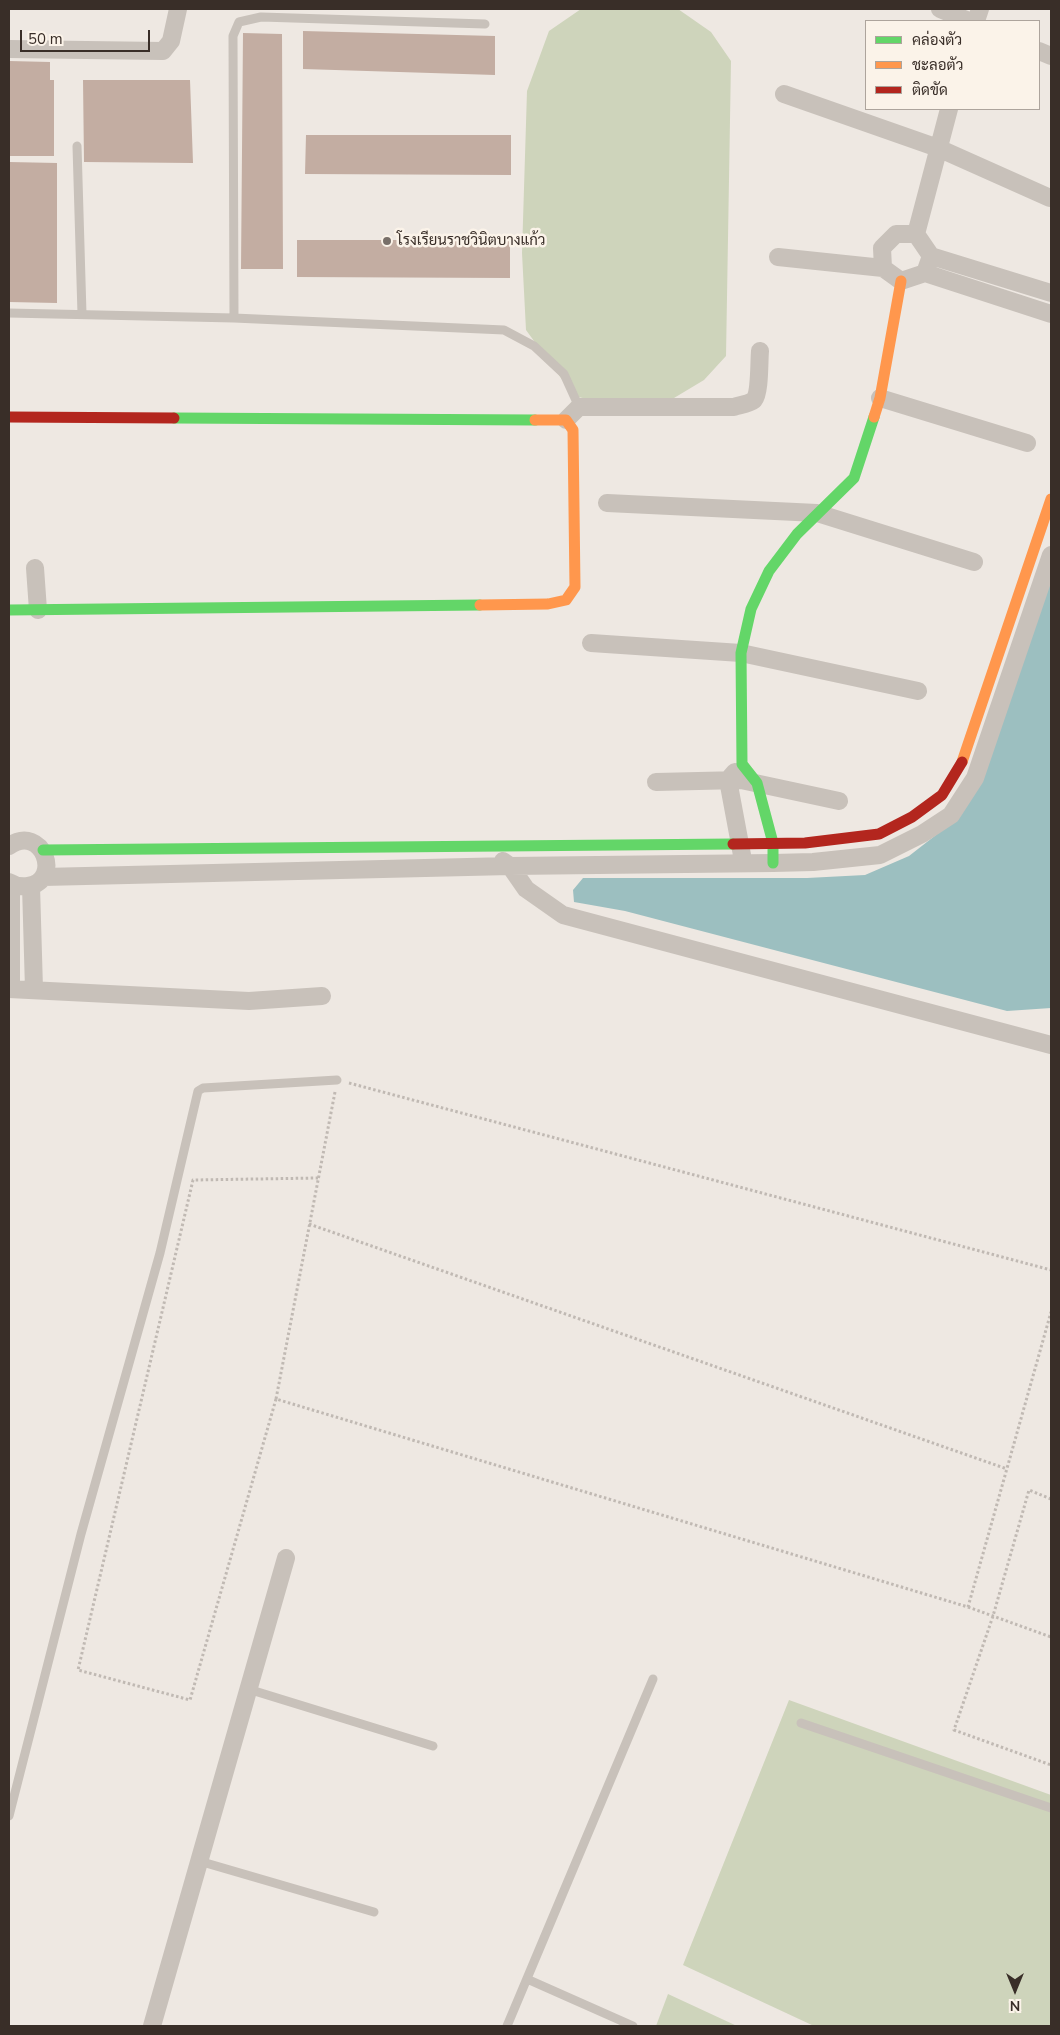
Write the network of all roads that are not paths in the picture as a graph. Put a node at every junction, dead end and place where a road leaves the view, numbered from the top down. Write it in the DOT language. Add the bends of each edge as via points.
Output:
graph roads {
  1 [pos="178,9"];
  2 [pos="940,9"];
  3 [pos="967,20"];
  4 [pos="484,24"];
  5 [pos="9,49"];
  6 [pos="784,94"];
  7 [pos="950,110"];
  8 [pos="77,146"];
  9 [pos="938,148"];
  10 [pos="1050,198"];
  11 [pos="916,234"];
  12 [pos="778,257"];
  13 [pos="928,264"];
  14 [pos="883,268"];
  15 [pos="900,281"];
  16 [pos="1051,293"];
  17 [pos="9,313"];
  18 [pos="82,314"];
  19 [pos="1051,314"];
  20 [pos="234,318"];
  21 [pos="760,351"];
  22 [pos="880,398"];
  23 [pos="579,407"];
  24 [pos="9,418"];
  25 [pos="566,420"];
  26 [pos="1027,443"];
  27 [pos="1051,499"];
  28 [pos="607,503"];
  29 [pos="818,514"];
  30 [pos="1051,555"];
  31 [pos="974,562"];
  32 [pos="36,568"];
  33 [pos="1017,602"];
  34 [pos="1035,604"];
  35 [pos="9,610"];
  36 [pos="38,610"];
  37 [pos="590,643"];
  38 [pos="741,653"];
  39 [pos="918,692"];
  40 [pos="742,764"];
  41 [pos="728,780"];
  42 [pos="656,782"];
  43 [pos="757,783"];
  44 [pos="839,801"];
  45 [pos="742,843"];
  46 [pos="773,843"];
  47 [pos="805,843"];
  48 [pos="480,845"];
  49 [pos="9,846"];
  50 [pos="42,850"];
  51 [pos="806,862"];
  52 [pos="743,863"];
  53 [pos="773,863"];
  54 [pos="510,866"];
  55 [pos="37,881"];
  56 [pos="10,882"];
  57 [pos="10,989"];
  58 [pos="34,989"];
  59 [pos="322,996"];
  60 [pos="1051,1045"];
  61 [pos="337,1080"];
  62 [pos="286,1558"];
  63 [pos="653,1679"];
  64 [pos="248,1689"];
  65 [pos="800,1723"];
  66 [pos="433,1746"];
  67 [pos="1051,1808"];
  68 [pos="9,1816"];
  69 [pos="199,1861"];
  70 [pos="374,1912"];
  71 [pos="527,1979"];
  72 [pos="152,2026"];
  73 [pos="506,2026"];
  74 [pos="633,2026"];
  1 -- 5 [label="street" via="171,41 163,51"];
  2 -- 3 [label="street"];
  4 -- 20 [label="lane" via="261,17 239,22 233,36"];
  6 -- 9 [label="street"];
  7 -- 9 [label="street"];
  8 -- 18 [label="lane"];
  9 -- 10 [label="street"];
  9 -- 11 [label="street"];
  11 -- 13 [label="street"];
  11 -- 14 [label="street" via="896,234 882,248"];
  12 -- 14 [label="street"];
  13 -- 15 [label="street"];
  13 -- 16 [label="street"];
  13 -- 19 [label="street"];
  14 -- 15 [label="street"];
  15 -- 22 [label="street"];
  17 -- 18 [label="lane"];
  18 -- 20 [label="lane"];
  20 -- 23 [label="lane" via="504,330 534,346 564,374"];
  21 -- 23 [label="street" via="757,394 745,404 734,407"];
  22 -- 26 [label="street"];
  22 -- 29 [label="street" via="854,478"];
  23 -- 25 [label="street"];
  24 -- 25 [label="street"];
  25 -- 36 [label="street" via="573,430 575,587 566,600 548,604"];
  27 -- 33 [label="street"];
  28 -- 29 [label="street"];
  29 -- 31 [label="street"];
  29 -- 38 [label="street" via="797,534 769,571 751,609"];
  30 -- 34 [label="street"];
  32 -- 36 [label="street"];
  33 -- 34 [label="street"];
  33 -- 47 [label="street" via="965,758 942,795 912,817 879,834"];
  34 -- 51 [label="street" via="976,778 951,815 880,855"];
  35 -- 36 [label="street"];
  37 -- 38 [label="street"];
  38 -- 39 [label="street"];
  38 -- 40 [label="street"];
  40 -- 41 [label="street"];
  40 -- 43 [label="street"];
  41 -- 42 [label="street"];
  41 -- 43 [label="street"];
  41 -- 45 [label="street"];
  43 -- 44 [label="street"];
  43 -- 46 [label="street"];
  45 -- 46 [label="street"];
  45 -- 48 [label="street"];
  45 -- 52 [label="street"];
  46 -- 47 [label="street"];
  46 -- 53 [label="street"];
  47 -- 51 [label="street"];
  48 -- 50 [label="street"];
  48 -- 54 [label="street"];
  49 -- 50 [label="street" via="18,841 28,841"];
  50 -- 55 [label="street" via="47,864"];
  51 -- 53 [label="street"];
  52 -- 53 [label="street"];
  52 -- 54 [label="street"];
  54 -- 55 [label="street"];
  54 -- 60 [label="street" via="526,889 562,915"];
  55 -- 56 [label="street" via="20,887"];
  55 -- 58 [label="street"];
  56 -- 57 [label="street"];
  57 -- 58 [label="street"];
  58 -- 59 [label="street" via="248,1001"];
  61 -- 68 [label="lane" via="203,1088 198,1091 160,1253 81,1534"];
  62 -- 64 [label="street"];
  63 -- 71 [label="lane"];
  64 -- 66 [label="lane"];
  64 -- 69 [label="street"];
  65 -- 67 [label="lane"];
  69 -- 70 [label="lane"];
  69 -- 72 [label="street"];
  71 -- 73 [label="lane"];
  71 -- 74 [label="lane"];
}
